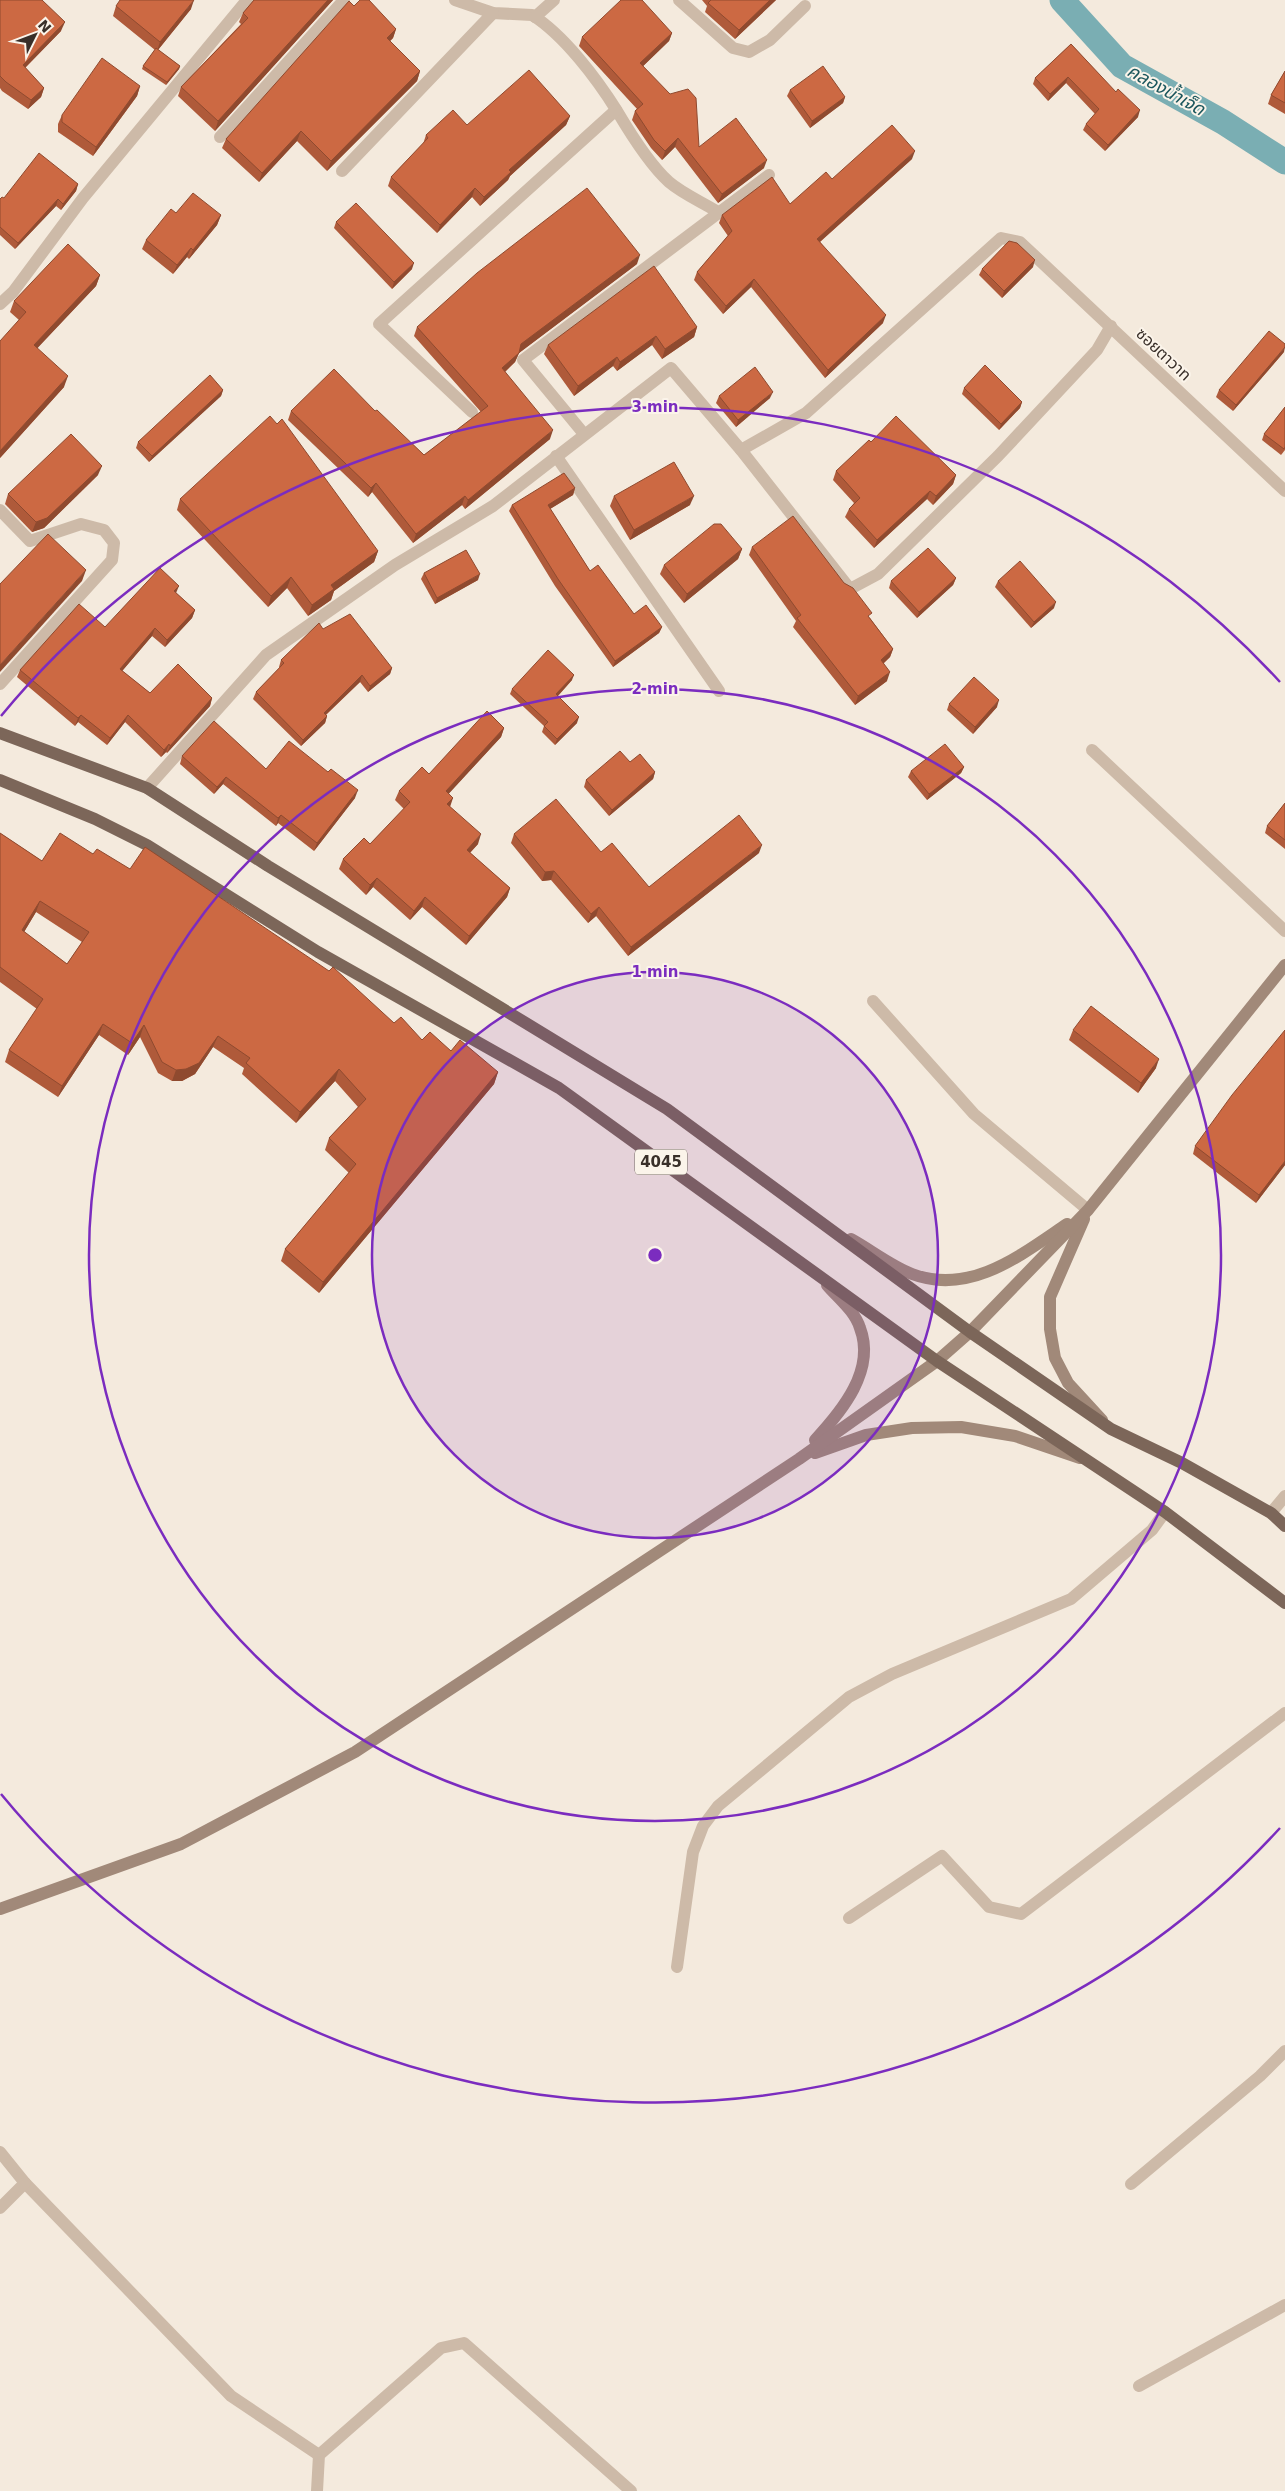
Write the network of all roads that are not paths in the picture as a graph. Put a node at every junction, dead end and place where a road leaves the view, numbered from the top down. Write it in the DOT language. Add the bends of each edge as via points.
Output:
graph roads {
  1 [pos="248,0"];
  2 [pos="344,0"];
  3 [pos="455,0"];
  4 [pos="554,0"];
  5 [pos="679,0"];
  6 [pos="805,6"];
  7 [pos="493,13"];
  8 [pos="535,17"];
  9 [pos="616,110"];
  10 [pos="220,137"];
  11 [pos="342,171"];
  12 [pos="769,175"];
  13 [pos="718,212"];
  14 [pos="0,304"];
  15 [pos="1111,326"];
  16 [pos="472,412"];
  17 [pos="584,434"];
  18 [pos="741,450"];
  19 [pos="556,456"];
  20 [pos="1285,491"];
  21 [pos="0,510"];
  22 [pos="0,684"];
  23 [pos="719,691"];
  24 [pos="0,733"];
  25 [pos="1092,750"];
  26 [pos="0,780"];
  27 [pos="147,788"];
  28 [pos="1285,931"];
  29 [pos="1285,965"];
  30 [pos="873,1001"];
  31 [pos="1088,1210"];
  32 [pos="816,1220"];
  33 [pos="814,1272"];
  34 [pos="970,1332"];
  35 [pos="937,1361"];
  36 [pos="1111,1429"];
  37 [pos="799,1459"];
  38 [pos="1090,1462"];
  39 [pos="1285,1496"];
  40 [pos="1164,1512"];
  41 [pos="1271,1513"];
  42 [pos="1285,1526"];
  43 [pos="1285,1603"];
  44 [pos="1285,1712"];
  45 [pos="0,1909"];
  46 [pos="849,1918"];
  47 [pos="677,1967"];
  48 [pos="1285,2051"];
  49 [pos="0,2152"];
  50 [pos="25,2183"];
  51 [pos="1130,2184"];
  52 [pos="0,2208"];
  53 [pos="1285,2305"];
  54 [pos="1139,2386"];
  55 [pos="319,2455"];
  56 [pos="317,2491"];
  57 [pos="631,2491"];
  1 -- 14 [label="street" via="83,198 13,292"];
  2 -- 10 [label="street"];
  3 -- 7 [label="street"];
  4 -- 8 [label="street"];
  5 -- 6 [label="street" via="732,48 750,52 770,40"];
  7 -- 8 [label="street"];
  7 -- 11 [label="street"];
  8 -- 9 [label="street" via="554,33 592,76"];
  9 -- 13 [label="street" via="631,136 669,182"];
  9 -- 16 [label="street" via="379,324"];
  12 -- 13 [label="street"];
  13 -- 17 [label="street" via="523,360"];
  15 -- 18 [label="street, ซอยตาวาท" via="1020,242 1001,238 806,412"];
  15 -- 18 [label="street" via="1097,350 998,456 878,574 850,589"];
  15 -- 20 [label="street, ซอยตาวาท"];
  17 -- 18 [label="street" via="671,368"];
  17 -- 19 [label="street"];
  19 -- 23 [label="street"];
  19 -- 27 [label="street" via="493,506 395,565 266,655"];
  21 -- 22 [label="street" via="30,541 81,524 104,530 114,543 112,560"];
  24 -- 27 [label="main road, 4045"];
  25 -- 28 [label="street"];
  26 -- 33 [label="main road, 4045" via="147,845 318,952 559,1088"];
  27 -- 32 [label="main road, 4045" via="268,866 667,1110"];
  29 -- 31 [label="street"];
  30 -- 31 [label="street" via="974,1114"];
  31 -- 32 [label="street" via="1012,1261 979,1275 945,1281 912,1274"];
  31 -- 34 [label="street"];
  31 -- 36 [label="street" via="1050,1297 1050,1329 1055,1358 1068,1383"];
  32 -- 34 [label="main road, 4045"];
  33 -- 35 [label="main road, 4045"];
  33 -- 37 [label="street" via="850,1310 860,1327 866,1352 857,1382 839,1414"];
  34 -- 35 [label="street"];
  34 -- 36 [label="main road, 4045"];
  35 -- 37 [label="street"];
  35 -- 38 [label="main road, 4045"];
  36 -- 41 [label="main road, 4045" via="1182,1462"];
  37 -- 38 [label="street" via="866,1435 912,1428 961,1427 1015,1436"];
  37 -- 45 [label="street" via="355,1752 181,1844"];
  38 -- 40 [label="main road, 4045"];
  39 -- 41 [label="street"];
  40 -- 43 [label="main road, 4045"];
  40 -- 47 [label="street" via="1152,1530 1071,1599 892,1674 849,1697 718,1806 703,1826 693,1852"];
  41 -- 42 [label="main road, 4045"];
  44 -- 46 [label="street" via="1021,1914 989,1907 942,1856"];
  48 -- 51 [label="street" via="1260,2076"];
  49 -- 50 [label="street"];
  50 -- 52 [label="street"];
  50 -- 55 [label="street" via="231,2396"];
  53 -- 54 [label="street"];
  55 -- 56 [label="street"];
  55 -- 57 [label="street" via="441,2348 464,2343"];
}
